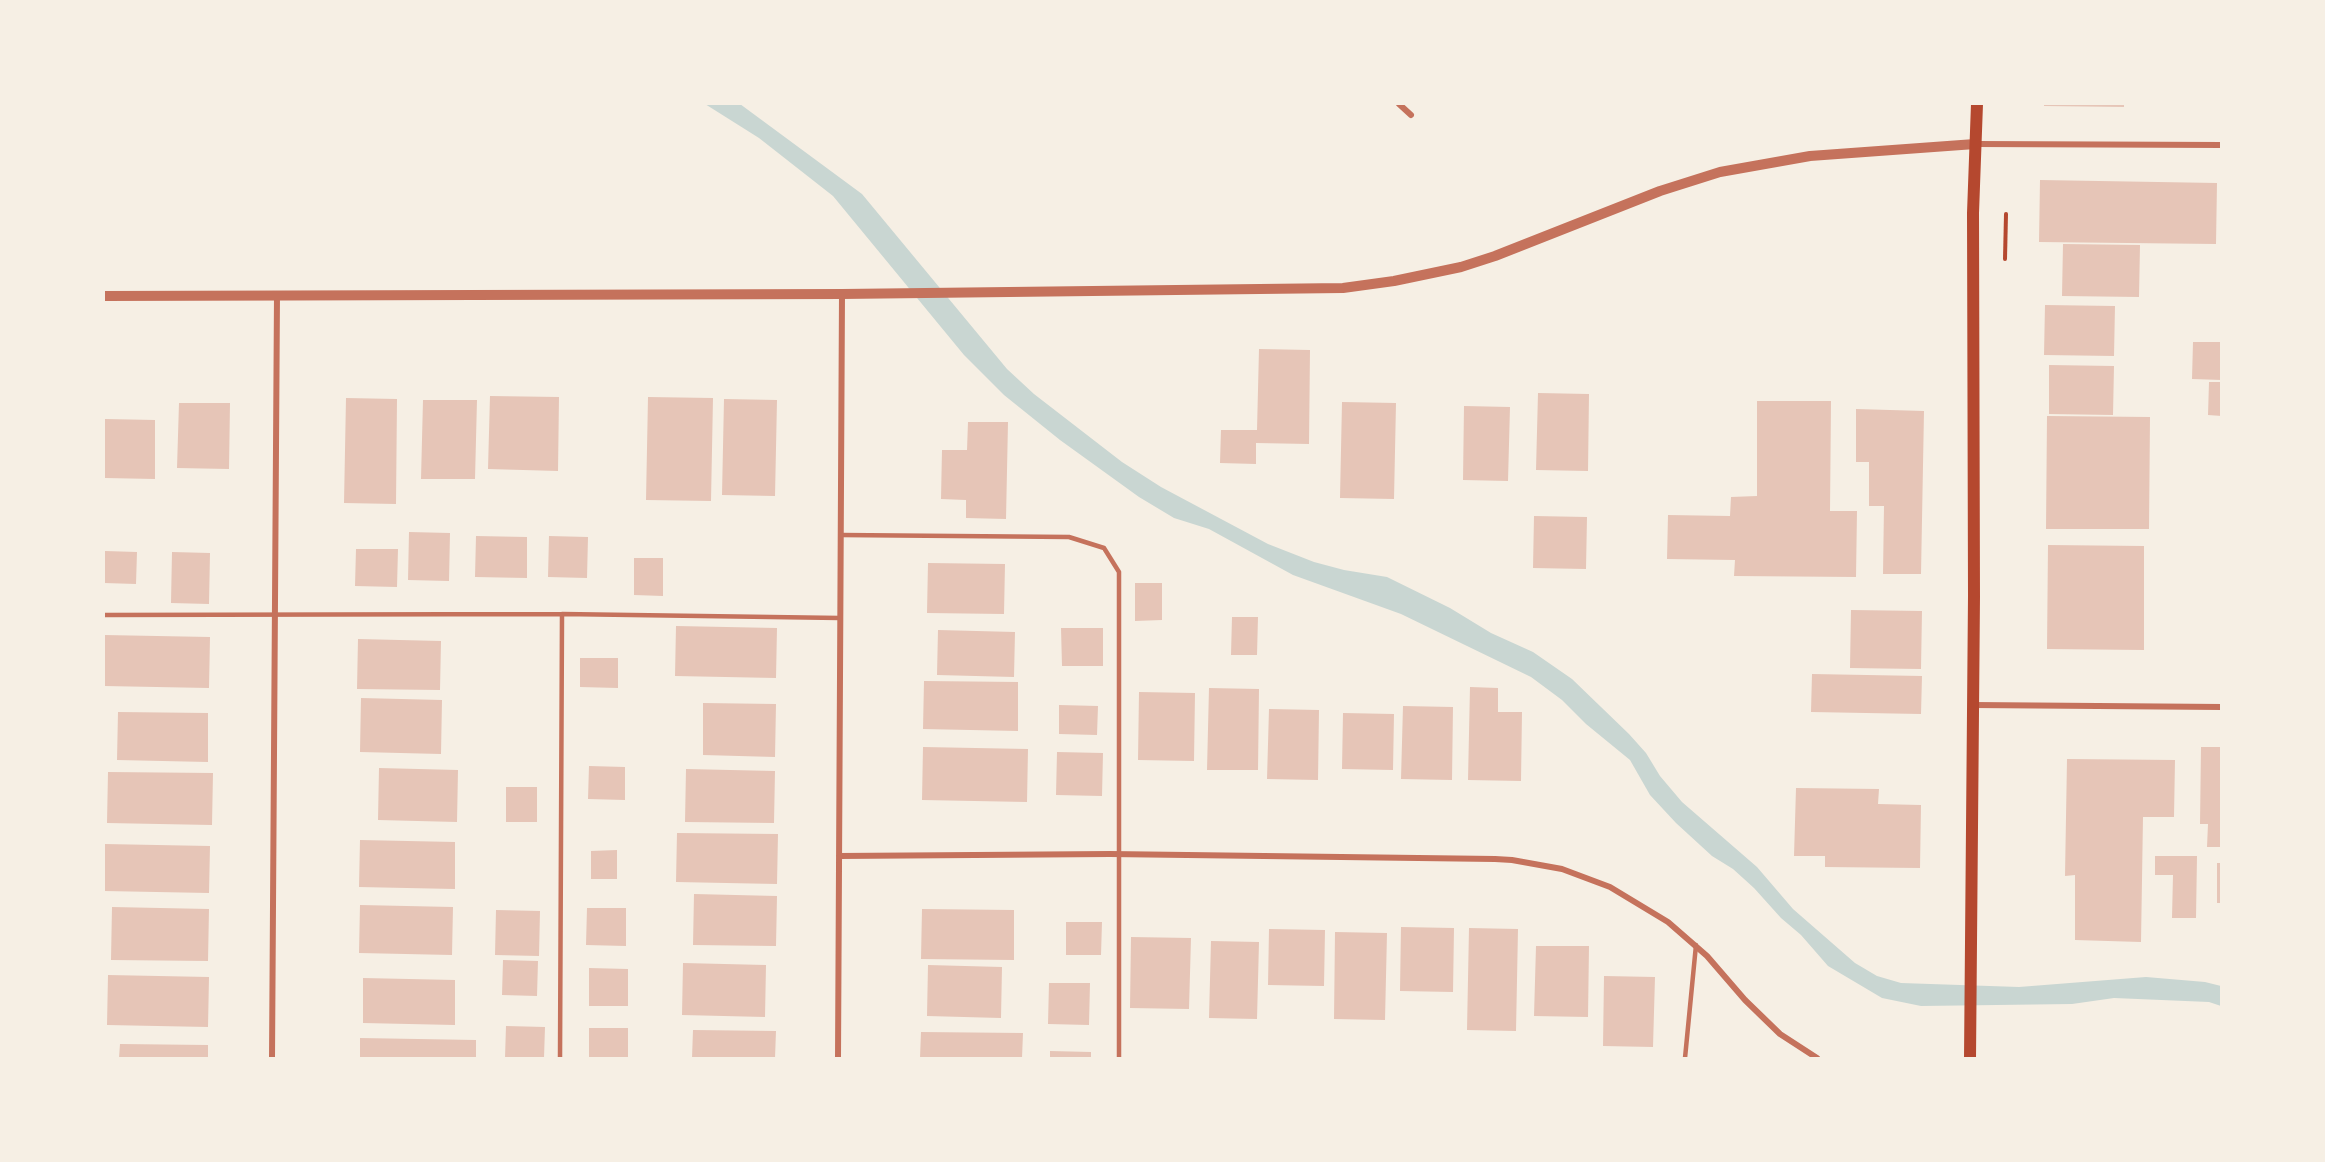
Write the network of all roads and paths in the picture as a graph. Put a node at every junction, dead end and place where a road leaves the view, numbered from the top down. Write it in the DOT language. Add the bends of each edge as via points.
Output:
graph roads {
  1 [pos="1399,104"];
  2 [pos="1977,104"];
  3 [pos="1411,114"];
  4 [pos="1975,144"];
  5 [pos="2222,146"];
  6 [pos="2006,214"];
  7 [pos="2005,259"];
  8 [pos="842,294"];
  9 [pos="277,295"];
  10 [pos="104,296"];
  11 [pos="841,535"];
  12 [pos="275,613"];
  13 [pos="562,614"];
  14 [pos="104,615"];
  15 [pos="840,618"];
  16 [pos="1973,705"];
  17 [pos="2222,707"];
  18 [pos="1119,854"];
  19 [pos="839,856"];
  20 [pos="1696,945"];
  21 [pos="1970,1056"];
  22 [pos="272,1059"];
  23 [pos="560,1059"];
  24 [pos="838,1059"];
  25 [pos="1119,1059"];
  26 [pos="1685,1059"];
  27 [pos="1817,1059"];
  1 -- 3 [label="street"];
  2 -- 4 [label="main road"];
  4 -- 5 [label="street"];
  4 -- 8 [label="street" via="1810,156 1720,172 1461,267 1343,288"];
  4 -- 16 [label="main road"];
  6 -- 7 [label="path"];
  8 -- 9 [label="street"];
  8 -- 11 [label="street"];
  9 -- 10 [label="street"];
  9 -- 12 [label="street"];
  11 -- 15 [label="street"];
  11 -- 18 [label="lane" via="1069,537 1104,548 1119,572"];
  12 -- 13 [label="lane"];
  12 -- 14 [label="lane"];
  12 -- 22 [label="street"];
  13 -- 15 [label="lane"];
  13 -- 23 [label="lane"];
  15 -- 19 [label="street"];
  16 -- 17 [label="street"];
  16 -- 21 [label="main road"];
  18 -- 19 [label="street"];
  18 -- 20 [label="street" via="1512,860 1562,869 1610,887 1668,922"];
  18 -- 25 [label="lane"];
  19 -- 24 [label="street"];
  20 -- 26 [label="lane"];
  20 -- 27 [label="street" via="1767,1023"];
}
